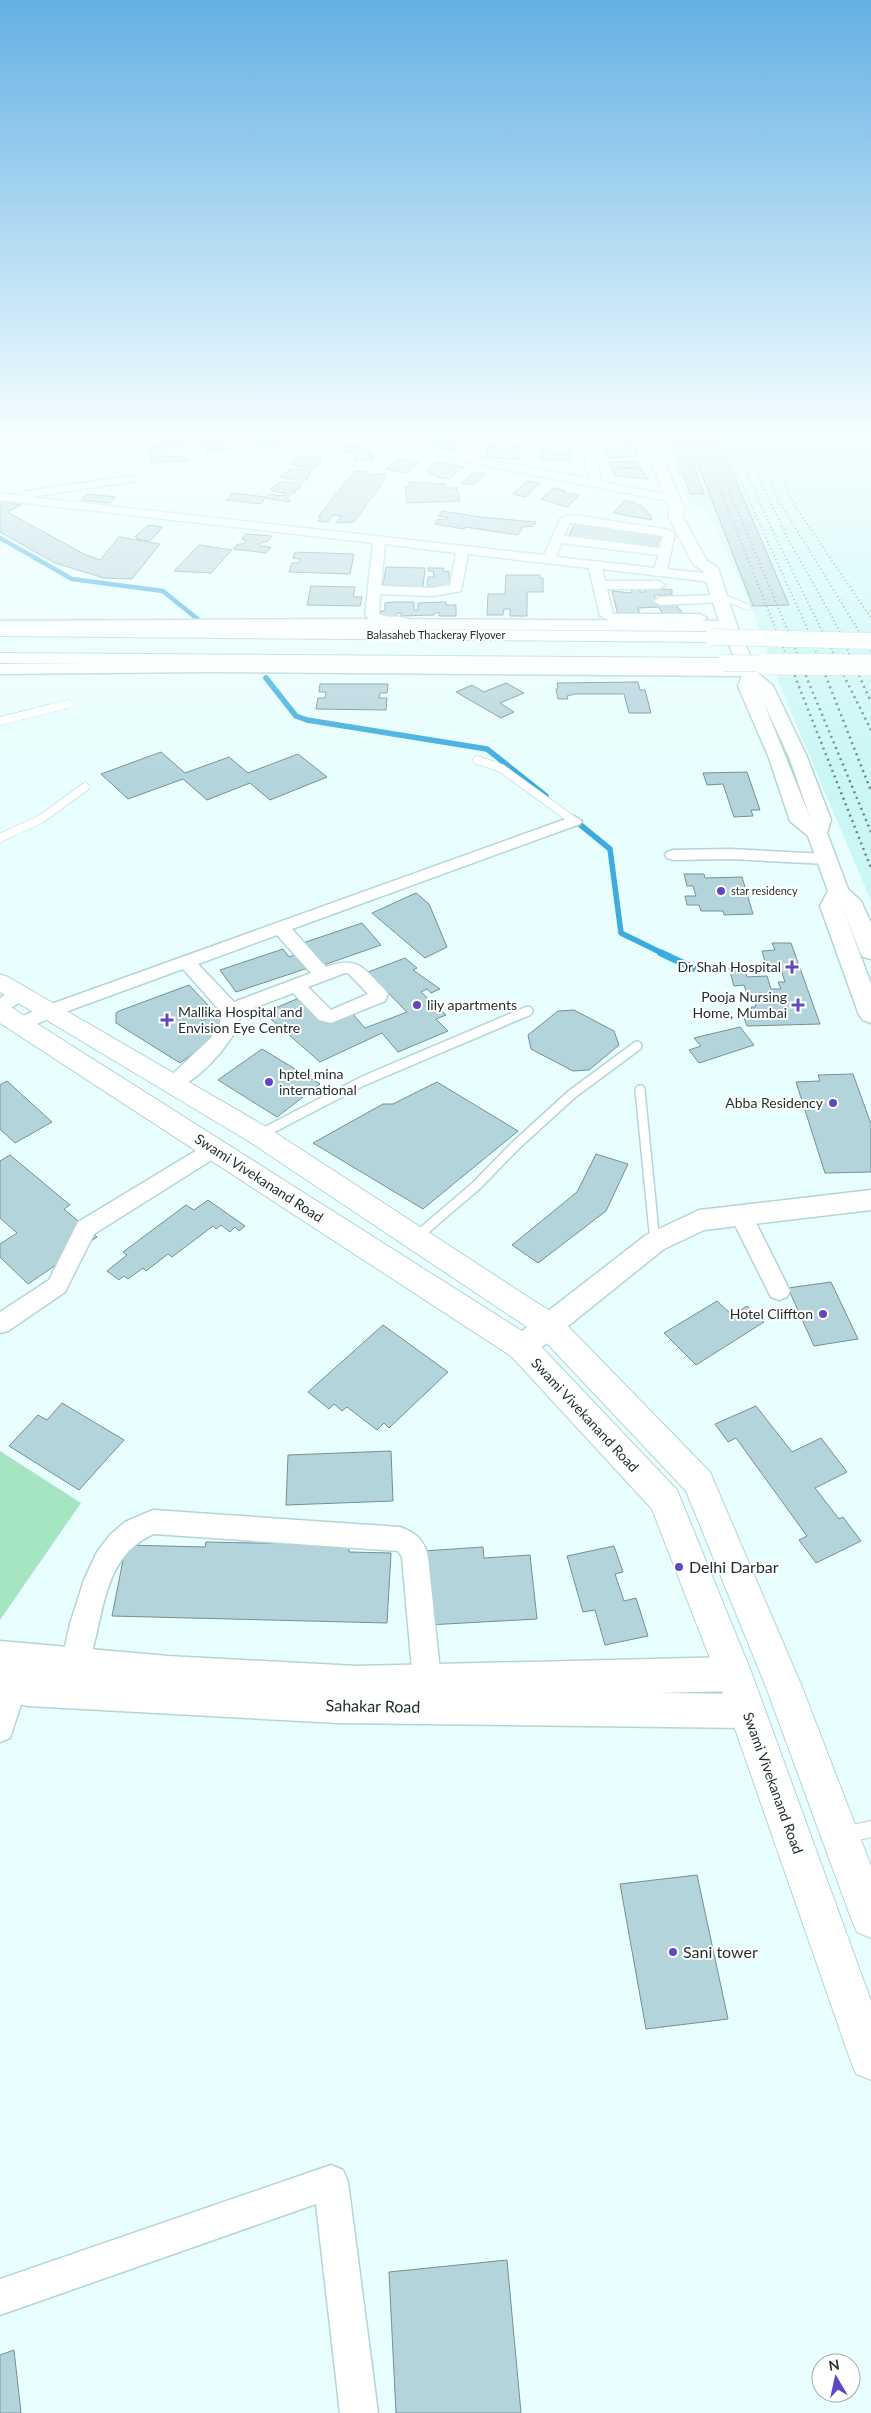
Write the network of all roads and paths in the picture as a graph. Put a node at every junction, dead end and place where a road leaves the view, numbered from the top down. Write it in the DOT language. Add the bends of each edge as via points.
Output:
graph roads {
  1 [pos="381,552"];
  2 [pos="429,552"];
  3 [pos="552,552"];
  4 [pos="661,552"];
  5 [pos="664,552"];
  6 [pos="694,552"];
  7 [pos="459,558"];
  8 [pos="548,560"];
  9 [pos="595,566"];
  10 [pos="660,573"];
  11 [pos="711,573"];
  12 [pos="599,585"];
  13 [pos="672,585"];
  14 [pos="374,590"];
  15 [pos="719,597"];
  16 [pos="660,601"];
  17 [pos="692,606"];
  18 [pos="748,607"];
  19 [pos="457,621"];
  20 [pos="0,626"];
  21 [pos="729,626"];
  22 [pos="0,631"];
  23 [pos="871,641"];
  24 [pos="0,658"];
  25 [pos="871,665"];
  26 [pos="0,669"];
  27 [pos="749,678"];
  28 [pos="68,704"];
  29 [pos="0,721"];
  30 [pos="772,743"];
  31 [pos="792,743"];
  32 [pos="477,760"];
  33 [pos="85,787"];
  34 [pos="812,793"];
  35 [pos="790,794"];
  36 [pos="574,822"];
  37 [pos="817,833"];
  38 [pos="0,838"];
  39 [pos="673,855"];
  40 [pos="827,859"];
  41 [pos="838,891"];
  42 [pos="281,928"];
  43 [pos="846,945"];
  44 [pos="870,949"];
  45 [pos="187,962"];
  46 [pos="323,975"];
  47 [pos="296,985"];
  48 [pos="8,1003"];
  49 [pos="50,1011"];
  50 [pos="528,1011"];
  51 [pos="232,1012"];
  52 [pos="871,1014"];
  53 [pos="637,1046"];
  54 [pos="173,1083"];
  55 [pos="640,1090"];
  56 [pos="259,1135"];
  57 [pos="214,1149"];
  58 [pos="871,1200"];
  59 [pos="741,1215"];
  60 [pos="415,1238"];
  61 [pos="655,1242"];
  62 [pos="779,1290"];
  63 [pos="0,1324"];
  64 [pos="549,1326"];
  65 [pos="522,1347"];
  66 [pos="75,1664"];
  67 [pos="734,1674"];
  68 [pos="4,1675"];
  69 [pos="166,1685"];
  70 [pos="427,1694"];
  71 [pos="747,1711"];
  72 [pos="0,1728"];
  73 [pos="871,1829"];
  74 [pos="840,1836"];
  75 [pos="871,1918"];
  76 [pos="871,2059"];
  77 [pos="0,2297"];
  78 [pos="359,2413"];
  1 -- 14 [label="street"];
  2 -- 7 [label="street"];
  3 -- 8 [label="street"];
  4 -- 5 [label="street"];
  5 -- 10 [label="street"];
  6 -- 11 [label="street"];
  7 -- 8 [label="street"];
  7 -- 14 [label="street" via="456,588 433,592"];
  8 -- 9 [label="street"];
  9 -- 10 [label="street"];
  9 -- 12 [label="street"];
  10 -- 11 [label="street"];
  11 -- 15 [label="street"];
  12 -- 13 [label="street"];
  12 -- 17 [label="street" via="606,615 611,618"];
  14 -- 19 [label="street" via="372,616 377,620"];
  15 -- 17 [label="street"];
  15 -- 18 [label="lane"];
  15 -- 21 [label="street"];
  16 -- 17 [label="street"];
  20 -- 21 [label="street"];
  21 -- 27 [label="street"];
  22 -- 23 [label="main road, Balasaheb Thackeray Flyover, bridge"];
  24 -- 25 [label="main road, Balasaheb Thackeray Flyover, bridge"];
  26 -- 27 [label="street" via="216,667"];
  27 -- 30 [label="street"];
  27 -- 31 [label="street" via="764,686"];
  28 -- 29 [label="lane"];
  30 -- 31 [label="street"];
  30 -- 35 [label="street"];
  31 -- 34 [label="street"];
  32 -- 36 [label="lane" via="501,768"];
  33 -- 38 [label="lane" via="41,819"];
  34 -- 35 [label="street"];
  34 -- 37 [label="street" via="821,820"];
  35 -- 37 [label="street" via="800,821"];
  36 -- 42 [label="street"];
  37 -- 40 [label="street"];
  39 -- 40 [label="street"];
  40 -- 41 [label="street"];
  41 -- 43 [label="street" via="831,906"];
  41 -- 44 [label="street" via="854,906"];
  42 -- 45 [label="street"];
  42 -- 46 [label="street"];
  43 -- 44 [label="street"];
  43 -- 52 [label="street"];
  45 -- 49 [label="street"];
  45 -- 51 [label="street"];
  46 -- 47 [label="street"];
  46 -- 47 [label="street" via="343,967 353,968 379,994 378,997 331,1017 326,1016"];
  47 -- 51 [label="street"];
  48 -- 49 [label="main road, Swami Vivekanand Road"];
  48 -- 57 [label="main road, Swami Vivekanand Road"];
  49 -- 54 [label="main road, Swami Vivekanand Road"];
  50 -- 56 [label="lane" via="363,1081"];
  51 -- 54 [label="street" via="229,1028"];
  53 -- 60 [label="lane" via="572,1094 476,1186"];
  54 -- 56 [label="main road, Swami Vivekanand Road"];
  55 -- 61 [label="lane"];
  56 -- 60 [label="main road, Swami Vivekanand Road"];
  57 -- 63 [label="street" via="86,1228 57,1286"];
  57 -- 65 [label="main road, Swami Vivekanand Road"];
  58 -- 59 [label="street"];
  59 -- 61 [label="street" via="699,1220"];
  59 -- 62 [label="street"];
  60 -- 64 [label="main road, Swami Vivekanand Road"];
  61 -- 64 [label="street"];
  64 -- 65 [label="street"];
  64 -- 74 [label="main road, Swami Vivekanand Road" via="699,1482 784,1687"];
  65 -- 67 [label="main road, Swami Vivekanand Road" via="665,1500"];
  66 -- 68 [label="street, Sahakar Road"];
  66 -- 69 [label="street, Sahakar Road"];
  66 -- 70 [label="street" via="96,1581 110,1555 130,1531 152,1522 400,1539 409,1542 415,1557"];
  67 -- 70 [label="street, Sahakar Road"];
  67 -- 71 [label="main road, Swami Vivekanand Road"];
  68 -- 69 [label="street, Sahakar Road" via="28,1689"];
  68 -- 72 [label="street"];
  69 -- 70 [label="street, Sahakar Road" via="337,1706"];
  70 -- 71 [label="street, Sahakar Road"];
  71 -- 76 [label="main road, Swami Vivekanand Road"];
  73 -- 74 [label="lane"];
  74 -- 75 [label="main road, Swami Vivekanand Road"];
  77 -- 78 [label="street" via="331,2182"];
}
